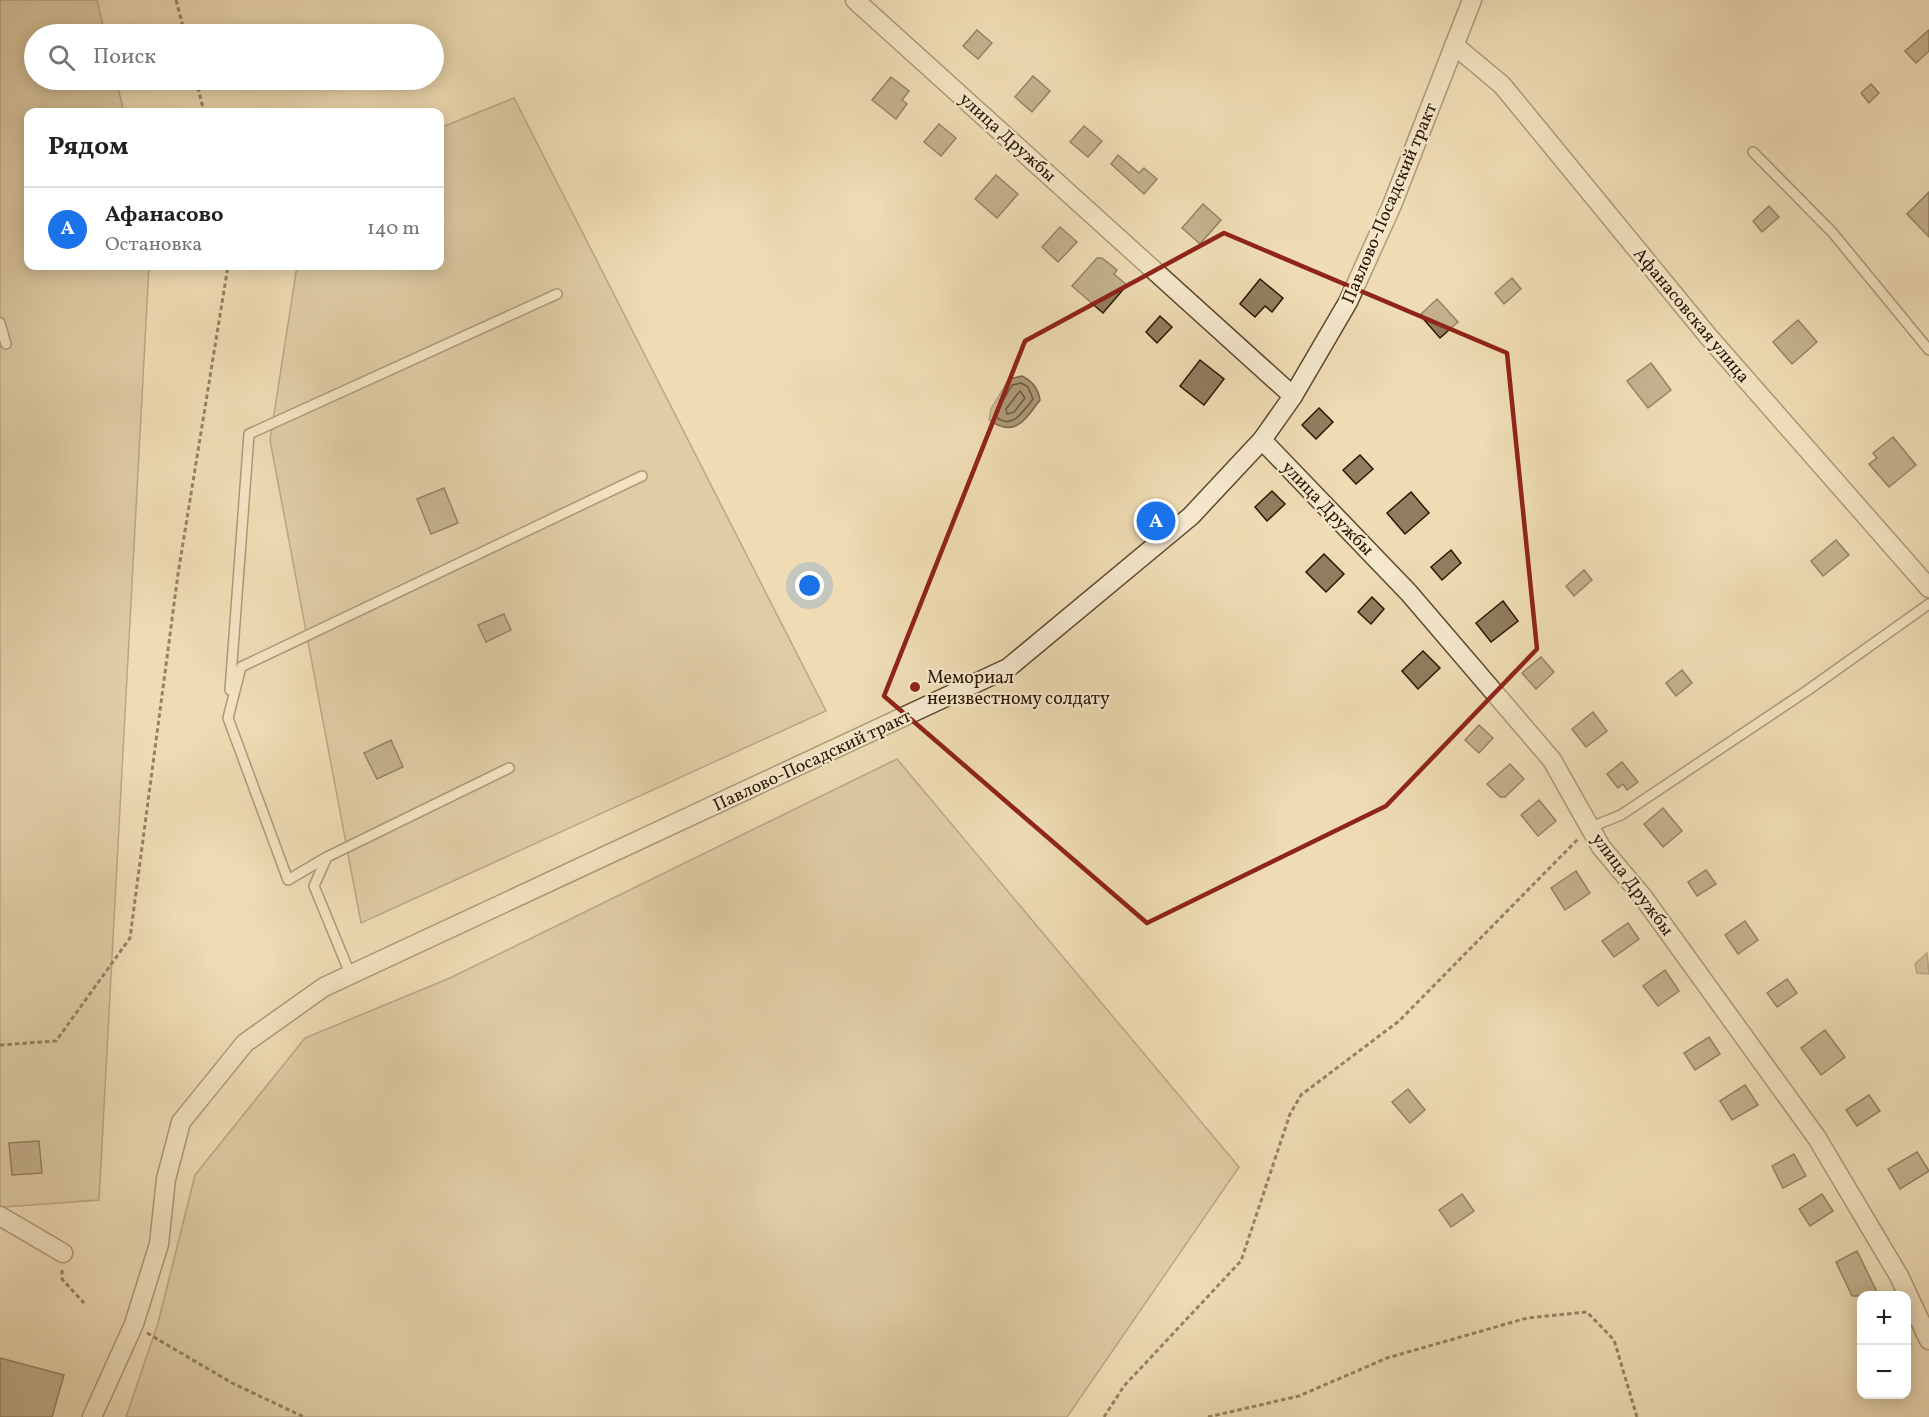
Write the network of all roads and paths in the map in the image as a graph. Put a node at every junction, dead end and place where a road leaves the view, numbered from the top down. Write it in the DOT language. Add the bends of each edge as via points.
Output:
graph roads {
  1 [pos="176,0"];
  2 [pos="855,0"];
  3 [pos="1472,0"];
  4 [pos="182,24"];
  5 [pos="1454,45"];
  6 [pos="198,90"];
  7 [pos="203,108"];
  8 [pos="1753,152"];
  9 [pos="227,270"];
  10 [pos="557,294"];
  11 [pos="0,323"];
  12 [pos="6,344"];
  13 [pos="1929,350"];
  14 [pos="1293,396"];
  15 [pos="1262,440"];
  16 [pos="642,476"];
  17 [pos="1929,588"];
  18 [pos="1929,604"];
  19 [pos="228,718"];
  20 [pos="509,768"];
  21 [pos="1591,827"];
  22 [pos="327,857"];
  23 [pos="351,976"];
  24 [pos="0,1046"];
  25 [pos="0,1216"];
  26 [pos="63,1253"];
  27 [pos="84,1303"];
  28 [pos="134,1324"];
  29 [pos="1929,1340"];
  30 [pos="92,1417"];
  31 [pos="304,1417"];
  32 [pos="1104,1417"];
  33 [pos="1208,1417"];
  34 [pos="1637,1417"];
  1 -- 4 [label="path"];
  2 -- 14 [label="street, улица Дружбы"];
  3 -- 5 [label="street, Павлово-Посадский тракт"];
  5 -- 14 [label="street, Павлово-Посадский тракт" via="1392,205 1348,302"];
  5 -- 17 [label="street, Афанасовская улица" via="1502,86 1708,336"];
  6 -- 7 [label="path"];
  8 -- 13 [label="lane" via="1832,232"];
  9 -- 24 [label="path" via="178,574 130,938 56,1041"];
  10 -- 19 [label="lane" via="249,434"];
  11 -- 12 [label="lane"];
  14 -- 15 [label="street, Павлово-Посадский тракт"];
  15 -- 21 [label="street, улица Дружбы" via="1409,593 1544,751 1563,776"];
  15 -- 23 [label="street, Павлово-Посадский тракт" via="1191,516 1008,668"];
  16 -- 19 [label="lane" via="241,667"];
  18 -- 21 [label="lane" via="1622,815"];
  19 -- 22 [label="lane" via="288,879"];
  20 -- 22 [label="lane"];
  21 -- 29 [label="street, улица Дружбы" via="1601,847 1643,897 1817,1138 1899,1276"];
  21 -- 32 [label="path" via="1399,1021 1301,1095 1290,1114 1241,1261 1124,1386"];
  22 -- 23 [label="lane" via="314,886"];
  23 -- 28 [label="street, Павлово-Посадский тракт" via="324,987 245,1043 181,1122 166,1179 159,1244"];
  25 -- 26 [label="street"];
  26 -- 27 [label="path" via="62,1279"];
  28 -- 30 [label="street, Павлово-Посадский тракт"];
  28 -- 31 [label="path" via="232,1383"];
  33 -- 34 [label="path" via="1299,1396 1387,1358 1527,1318 1587,1312 1614,1340"];
}
